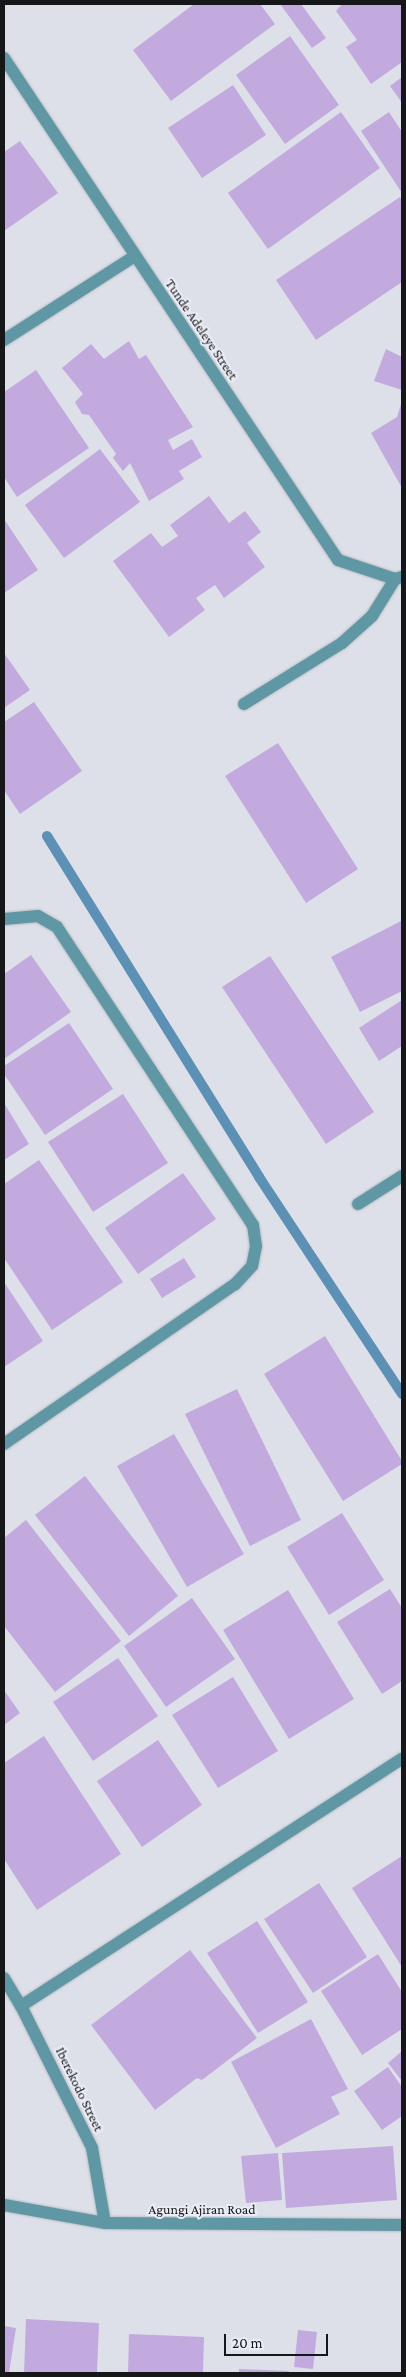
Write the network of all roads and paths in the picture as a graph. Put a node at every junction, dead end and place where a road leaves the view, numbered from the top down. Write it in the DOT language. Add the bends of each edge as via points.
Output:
graph roads {
  1 [pos="4,58"];
  2 [pos="135,256"];
  3 [pos="4,340"];
  4 [pos="399,578"];
  5 [pos="244,704"];
  6 [pos="4,919"];
  7 [pos="402,1176"];
  8 [pos="358,1204"];
  9 [pos="4,1444"];
  10 [pos="402,1759"];
  11 [pos="4,1978"];
  12 [pos="22,2006"];
  13 [pos="4,2205"];
  14 [pos="105,2223"];
  15 [pos="402,2225"];
  1 -- 2 [label="street, Tunde Adeleye Street"];
  2 -- 3 [label="street"];
  2 -- 4 [label="street, Tunde Adeleye Street" via="338,560"];
  4 -- 5 [label="street" via="372,616 342,643"];
  6 -- 9 [label="street" via="38,916 57,927 253,1225 256,1246 252,1266 235,1284"];
  7 -- 8 [label="street"];
  10 -- 12 [label="street"];
  11 -- 12 [label="street, Iberekodo Street"];
  12 -- 14 [label="street, Iberekodo Street" via="92,2148"];
  13 -- 14 [label="street, Agungi Ajiran Road"];
  14 -- 15 [label="street, Agungi Ajiran Road"];
}
